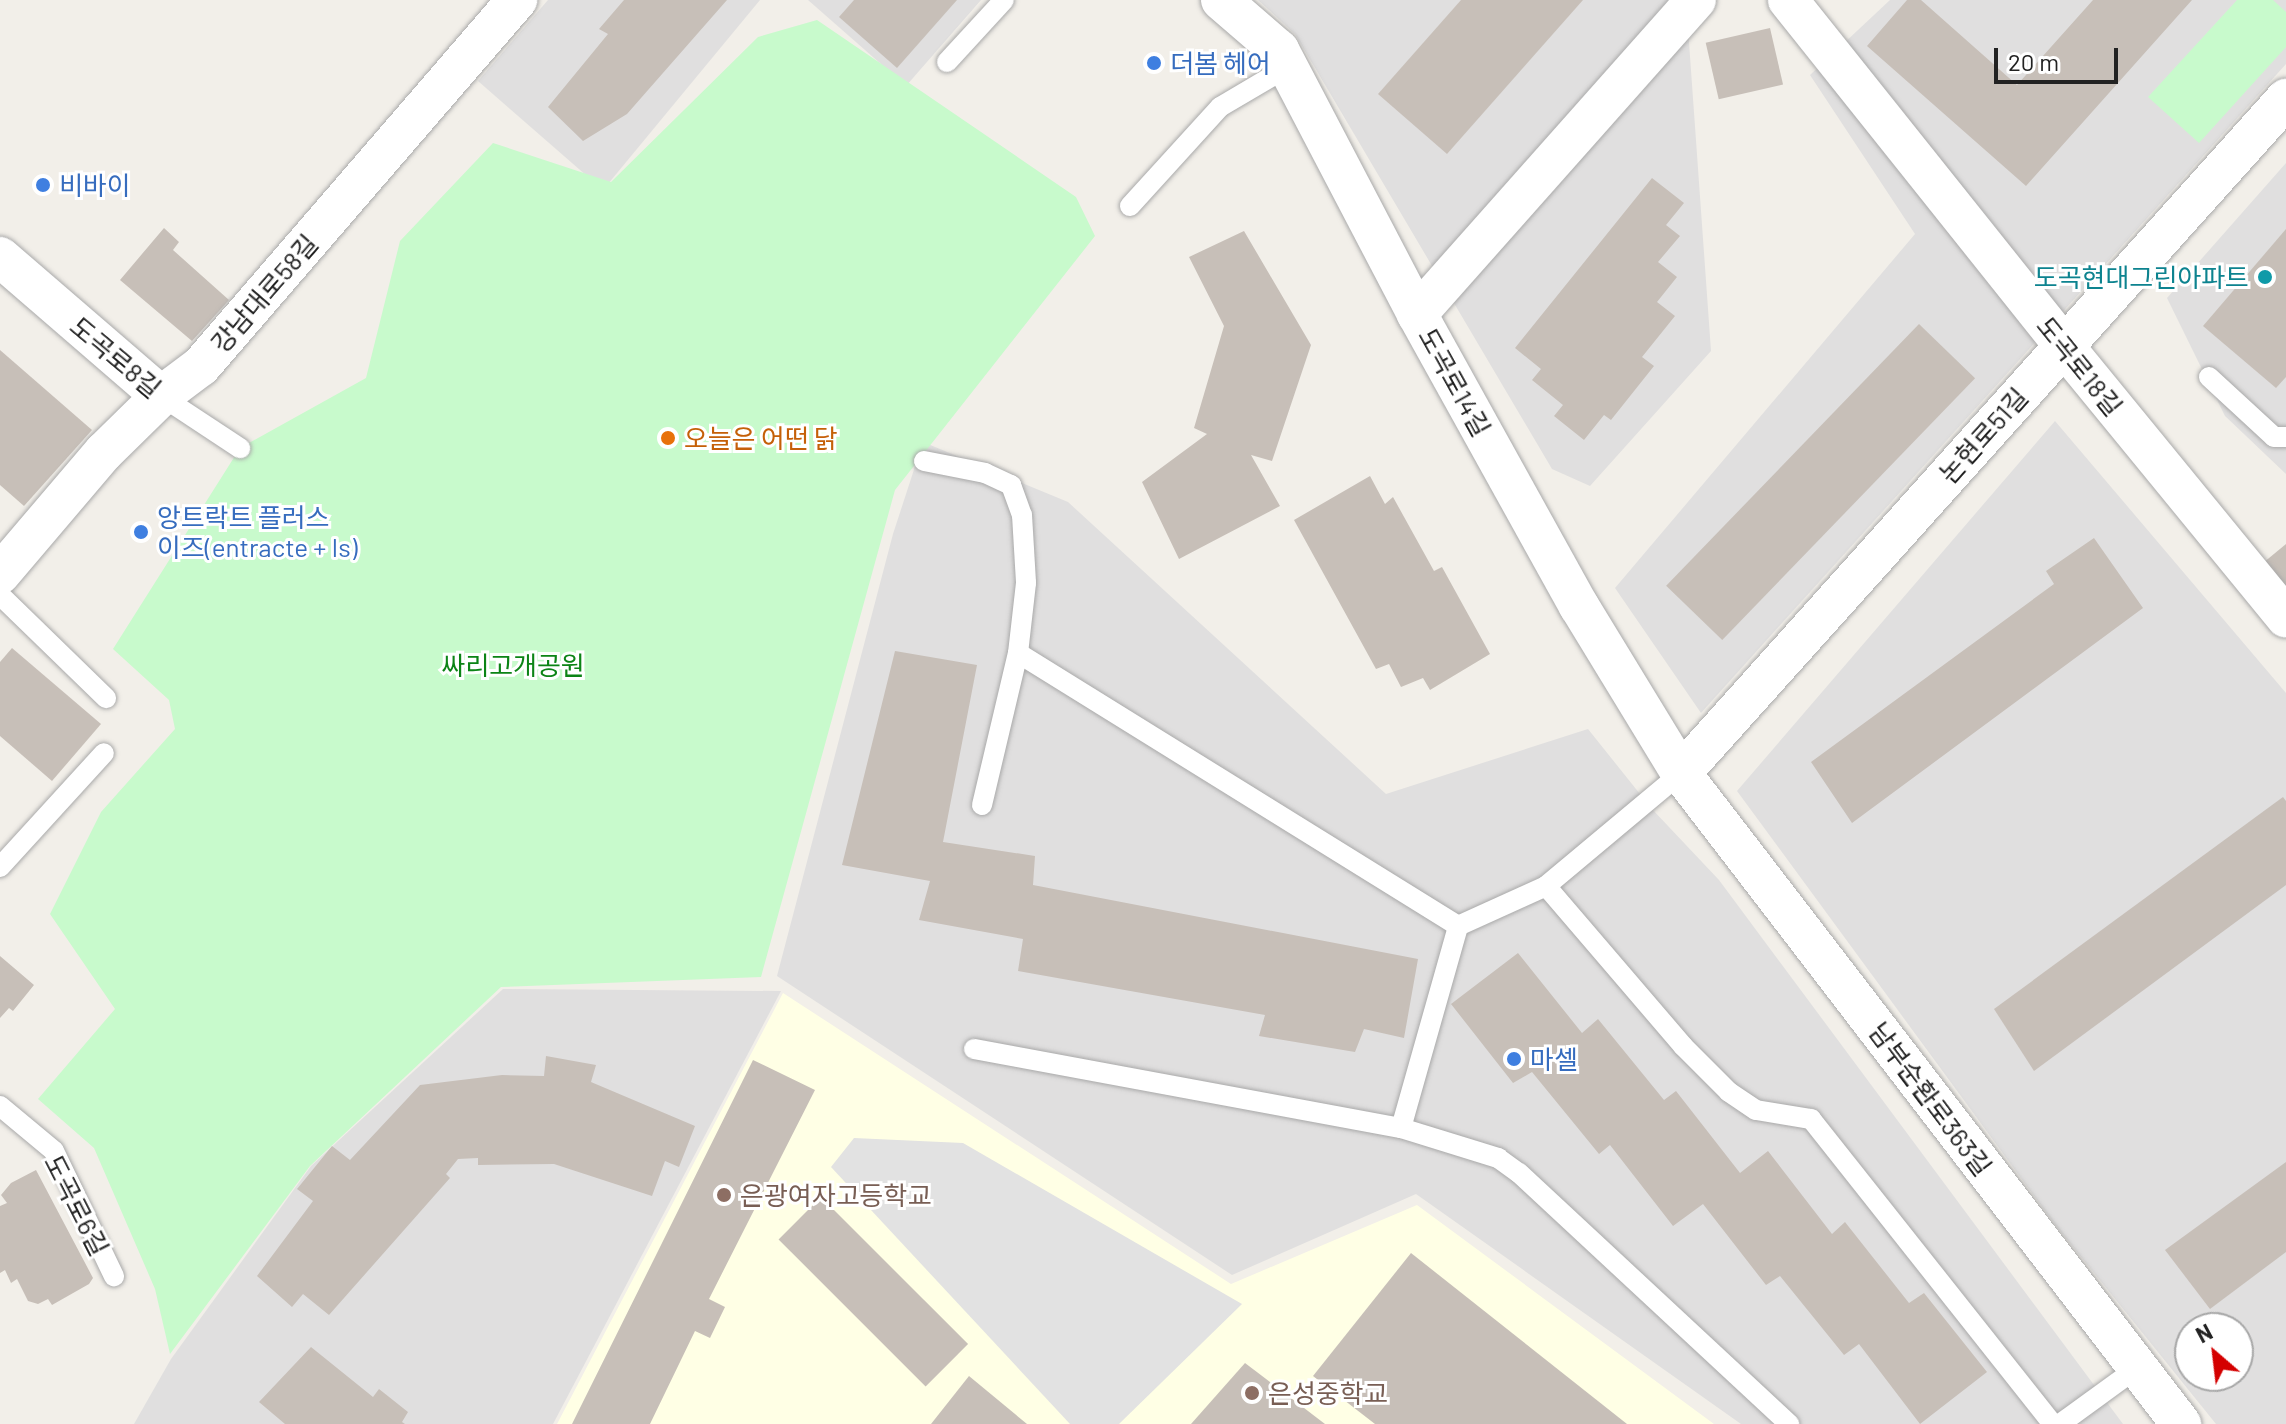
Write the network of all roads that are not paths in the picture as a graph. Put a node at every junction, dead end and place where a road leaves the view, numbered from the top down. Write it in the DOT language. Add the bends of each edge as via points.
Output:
graph roads {
  1 [pos="517,0"];
  2 [pos="1004,0"];
  3 [pos="1221,0"];
  4 [pos="1696,0"];
  5 [pos="1788,0"];
  6 [pos="947,62"];
  7 [pos="1288,67"];
  8 [pos="2286,99"];
  9 [pos="1130,206"];
  10 [pos="0,257"];
  11 [pos="1417,314"];
  12 [pos="2063,345"];
  13 [pos="2209,377"];
  14 [pos="161,396"];
  15 [pos="2286,437"];
  16 [pos="240,448"];
  17 [pos="924,461"];
  18 [pos="0,574"];
  19 [pos="0,595"];
  20 [pos="2286,617"];
  21 [pos="1018,653"];
  22 [pos="106,698"];
  23 [pos="104,753"];
  24 [pos="1681,773"];
  25 [pos="982,805"];
  26 [pos="0,867"];
  27 [pos="1546,886"];
  28 [pos="1458,926"];
  29 [pos="974,1049"];
  30 [pos="0,1106"];
  31 [pos="1401,1128"];
  32 [pos="114,1276"];
  33 [pos="2137,1368"];
  34 [pos="1789,1424"];
  35 [pos="2053,1424"];
  36 [pos="2060,1424"];
  37 [pos="2181,1424"];
  1 -- 14 [label="street, 강남대로58길" via="201,366"];
  2 -- 6 [label="lane"];
  3 -- 7 [label="street, 도곡로14길" via="1279,50"];
  4 -- 11 [label="street"];
  5 -- 12 [label="street, 도곡로18길"];
  7 -- 9 [label="lane" via="1220,107"];
  7 -- 11 [label="street, 도곡로14길"];
  8 -- 12 [label="street, 논현로51길"];
  10 -- 14 [label="street, 도곡로8길"];
  11 -- 24 [label="street, 도곡로14길" via="1579,606"];
  12 -- 20 [label="street, 도곡로18길"];
  12 -- 24 [label="street, 논현로51길"];
  13 -- 15 [label="lane" via="2274,437"];
  14 -- 16 [label="lane, 도곡로8길"];
  14 -- 18 [label="street, 강남대로58길" via="104,452"];
  17 -- 21 [label="lane" via="985,473 1011,485 1022,515 1026,583"];
  19 -- 22 [label="lane"];
  21 -- 25 [label="lane"];
  21 -- 28 [label="lane"];
  23 -- 26 [label="lane"];
  24 -- 27 [label="lane"];
  24 -- 33 [label="street, 남부순환로363길"];
  27 -- 28 [label="lane"];
  27 -- 35 [label="lane" via="1729,1092 1756,1110 1811,1119"];
  28 -- 31 [label="lane"];
  29 -- 31 [label="lane"];
  30 -- 32 [label="lane, 도곡로6길" via="54,1151"];
  31 -- 34 [label="lane" via="1498,1158 1519,1173"];
  33 -- 36 [label="lane"];
  33 -- 37 [label="street, 남부순환로363길"];
}
